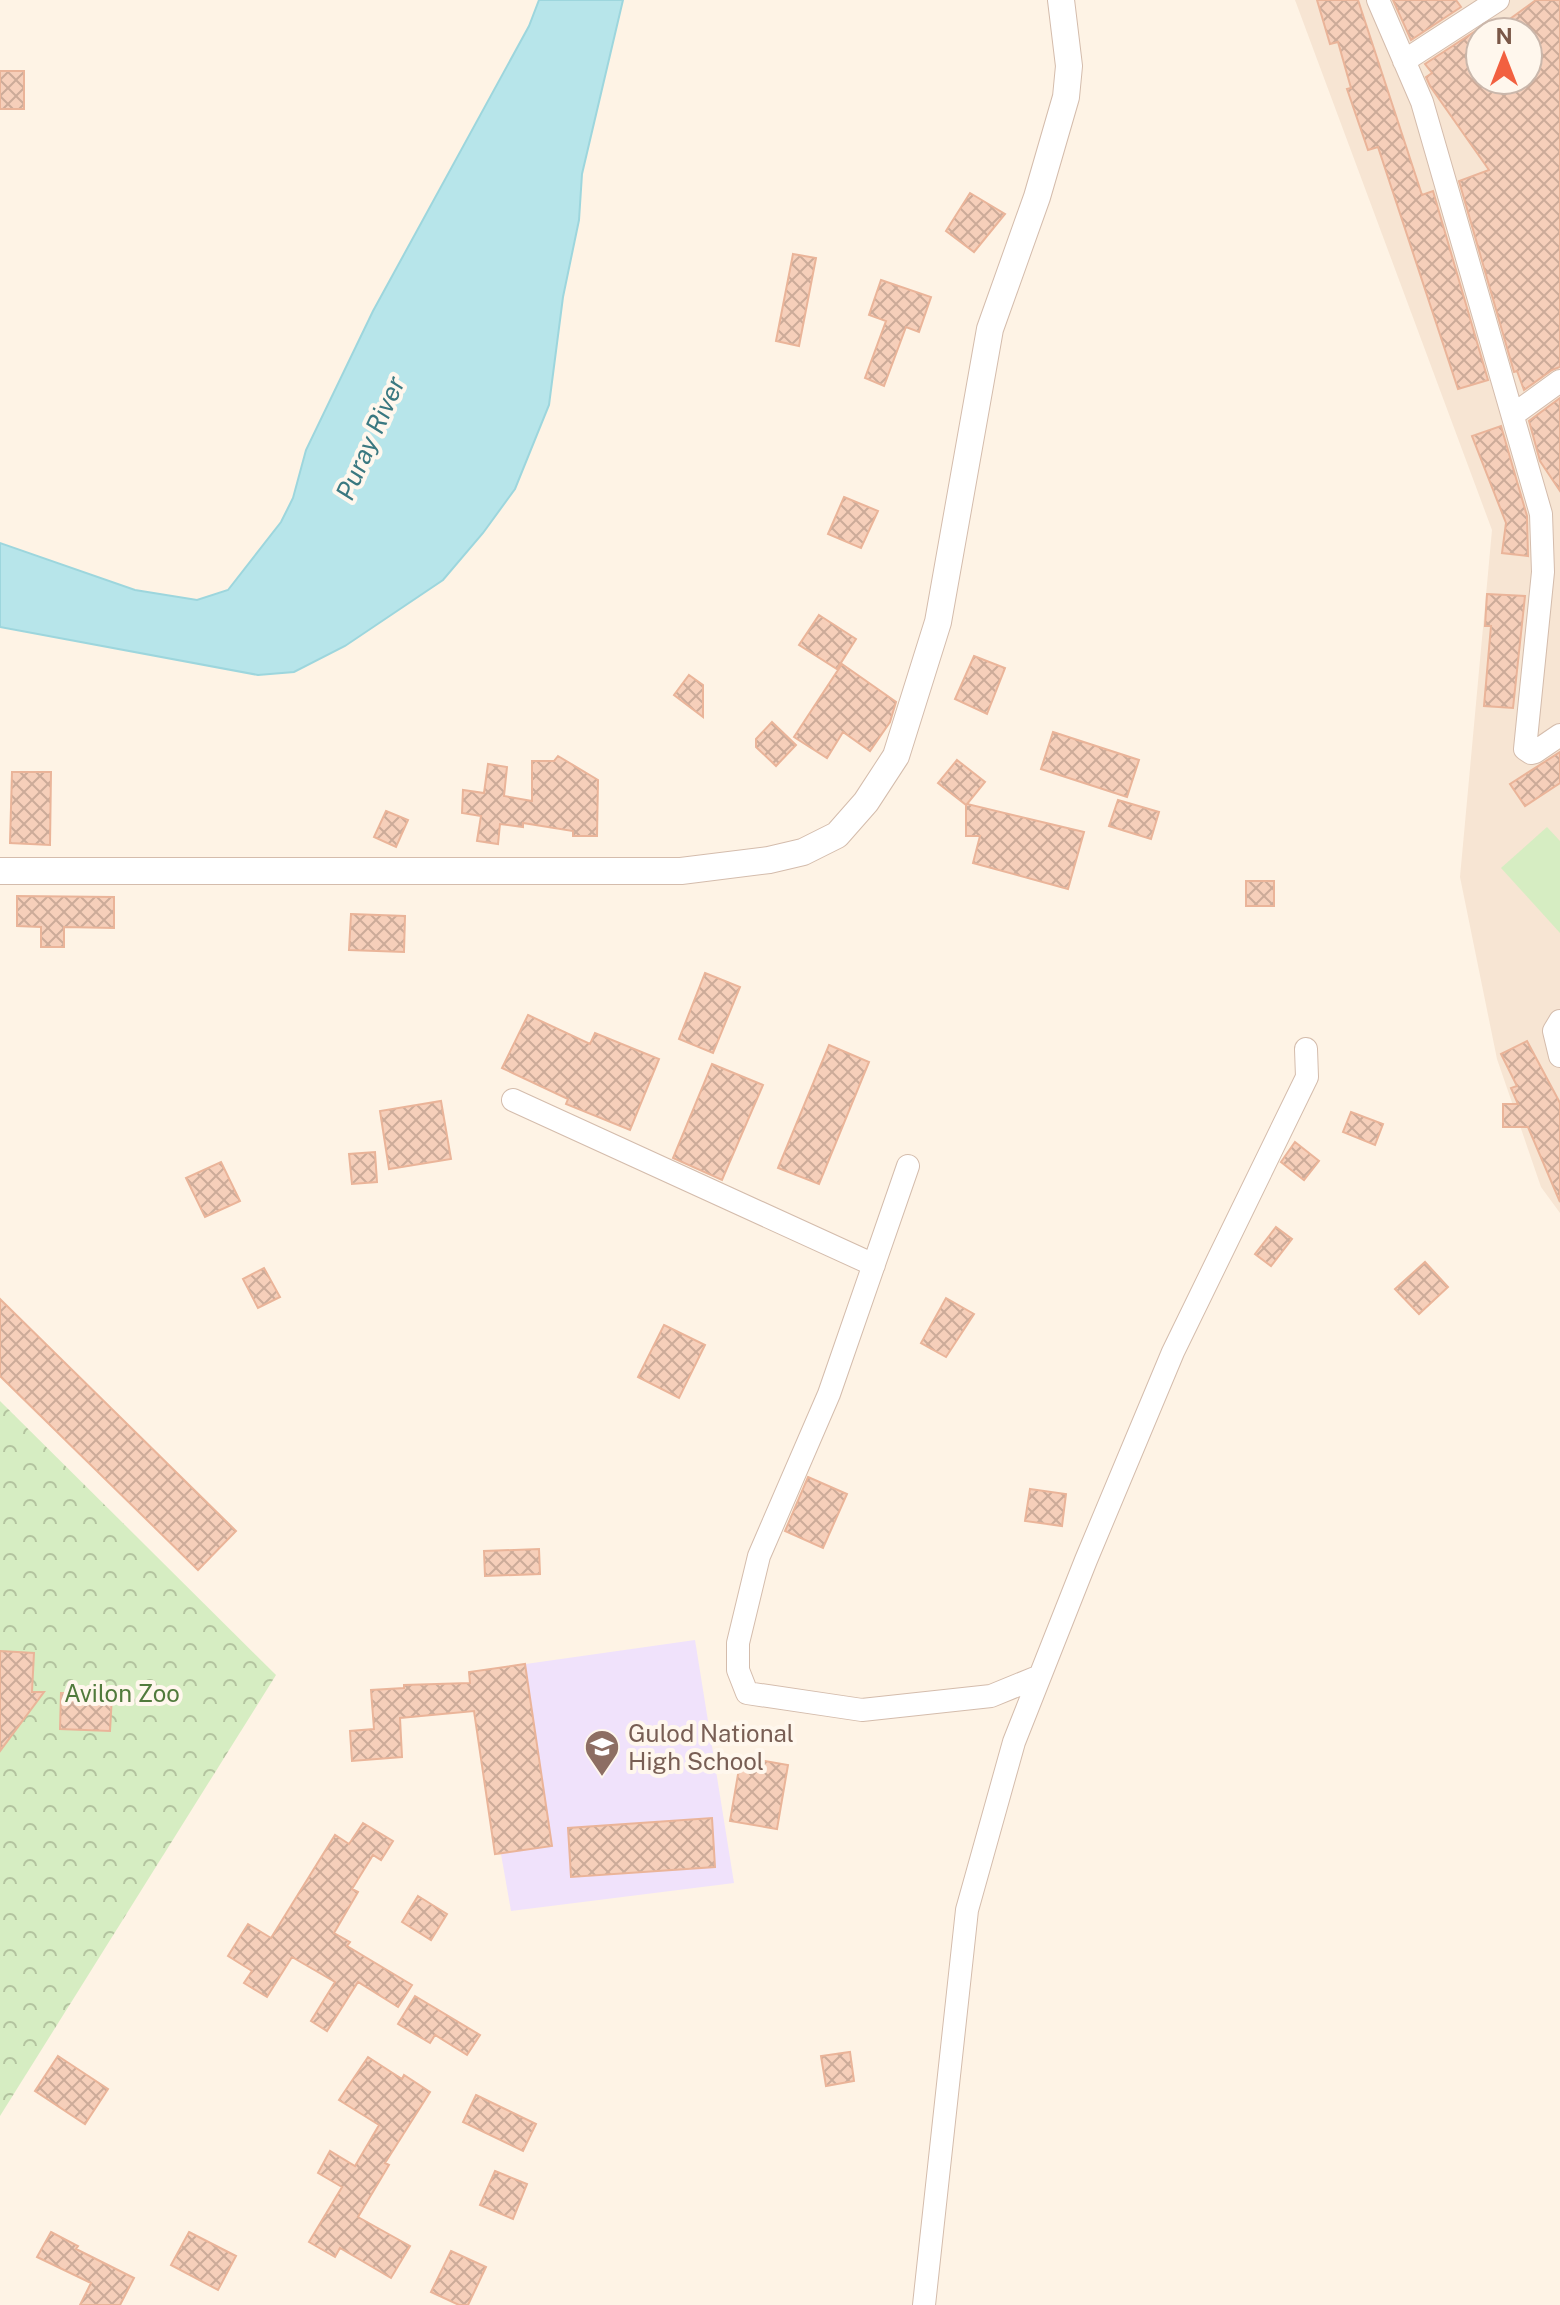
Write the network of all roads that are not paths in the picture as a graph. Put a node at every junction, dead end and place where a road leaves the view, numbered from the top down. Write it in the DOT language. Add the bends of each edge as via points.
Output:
graph roads {
  1 [pos="1061,0"];
  2 [pos="1378,0"];
  3 [pos="1498,0"];
  4 [pos="1404,61"];
  5 [pos="1560,381"];
  6 [pos="1513,415"];
  7 [pos="1560,735"];
  8 [pos="0,871"];
  9 [pos="1560,1021"];
  10 [pos="1306,1049"];
  11 [pos="1560,1056"];
  12 [pos="513,1100"];
  13 [pos="908,1166"];
  14 [pos="874,1265"];
  15 [pos="1040,1676"];
  16 [pos="924,2305"];
  1 -- 8 [label="street" via="1069,66 1066,97 990,329 938,622 896,756 837,835 803,852 769,860 681,871"];
  2 -- 4 [label="street"];
  3 -- 4 [label="street"];
  4 -- 6 [label="street" via="1422,102"];
  5 -- 6 [label="street"];
  6 -- 7 [label="street" via="1541,514 1543,572 1525,749 1535,752"];
  9 -- 11 [label="street" via="1554,1031"];
  10 -- 15 [label="street" via="1307,1077 1173,1352"];
  12 -- 14 [label="street"];
  13 -- 14 [label="street"];
  14 -- 15 [label="street" via="829,1394 759,1556 738,1643 738,1670 747,1693 862,1710 991,1696"];
  15 -- 16 [label="street" via="1014,1742 967,1910"];
}
